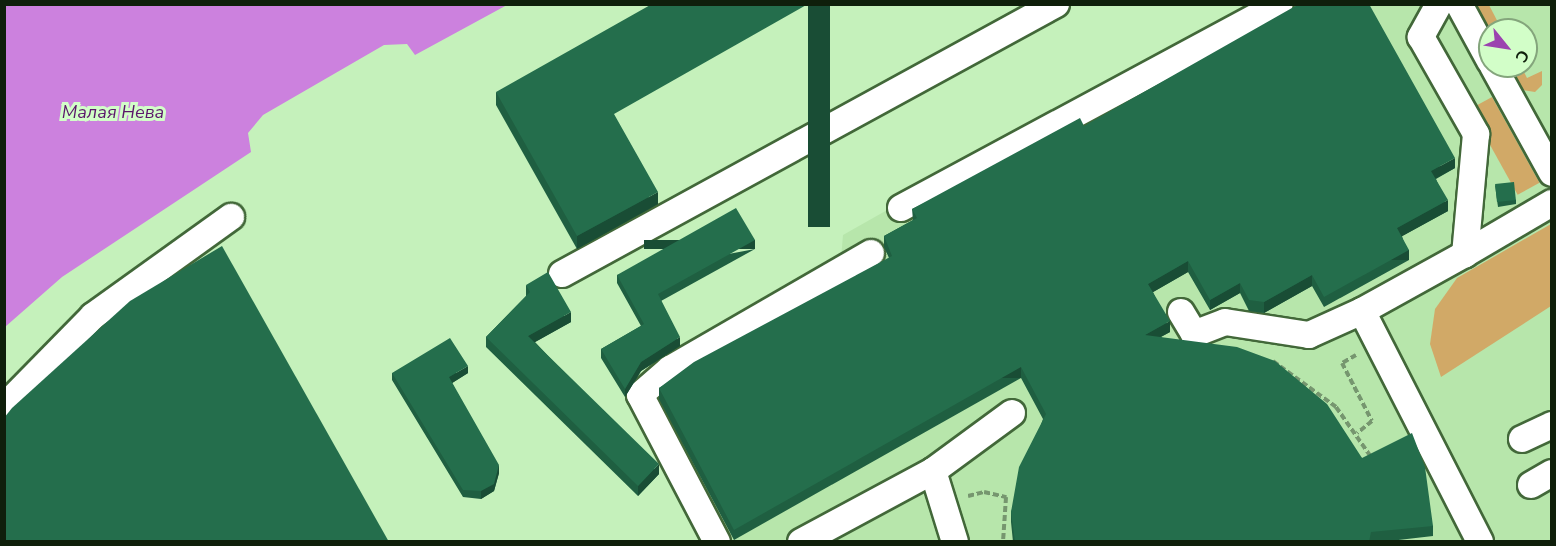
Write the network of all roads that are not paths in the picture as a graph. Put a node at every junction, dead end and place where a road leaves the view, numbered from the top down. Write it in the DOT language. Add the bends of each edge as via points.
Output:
graph roads {
  1 [pos="1056,4"];
  2 [pos="1280,4"];
  3 [pos="1439,4"];
  4 [pos="1459,4"];
  5 [pos="1478,39"];
  6 [pos="1500,78"];
  7 [pos="1551,173"];
  8 [pos="1551,203"];
  9 [pos="902,207"];
  10 [pos="231,217"];
  11 [pos="871,253"];
  12 [pos="1465,254"];
  13 [pos="562,274"];
  14 [pos="1362,311"];
  15 [pos="1181,312"];
  16 [pos="4,407"];
  17 [pos="1012,413"];
  18 [pos="1551,425"];
  19 [pos="1522,439"];
  20 [pos="933,471"];
  21 [pos="717,542"];
  22 [pos="801,542"];
  23 [pos="955,542"];
  24 [pos="1480,542"];
  1 -- 13 [label="lane"];
  2 -- 9 [label="lane"];
  3 -- 12 [label="lane" via="1421,37 1476,134"];
  4 -- 5 [label="lane"];
  6 -- 7 [label="lane"];
  8 -- 12 [label="lane"];
  10 -- 16 [label="lane" via="93,316"];
  11 -- 21 [label="lane" via="670,369 640,395"];
  12 -- 14 [label="lane"];
  14 -- 15 [label="lane" via="1309,334 1225,322 1194,334"];
  14 -- 24 [label="lane"];
  17 -- 20 [label="lane"];
  18 -- 19 [label="lane"];
  20 -- 22 [label="lane"];
  20 -- 23 [label="lane"];
}
